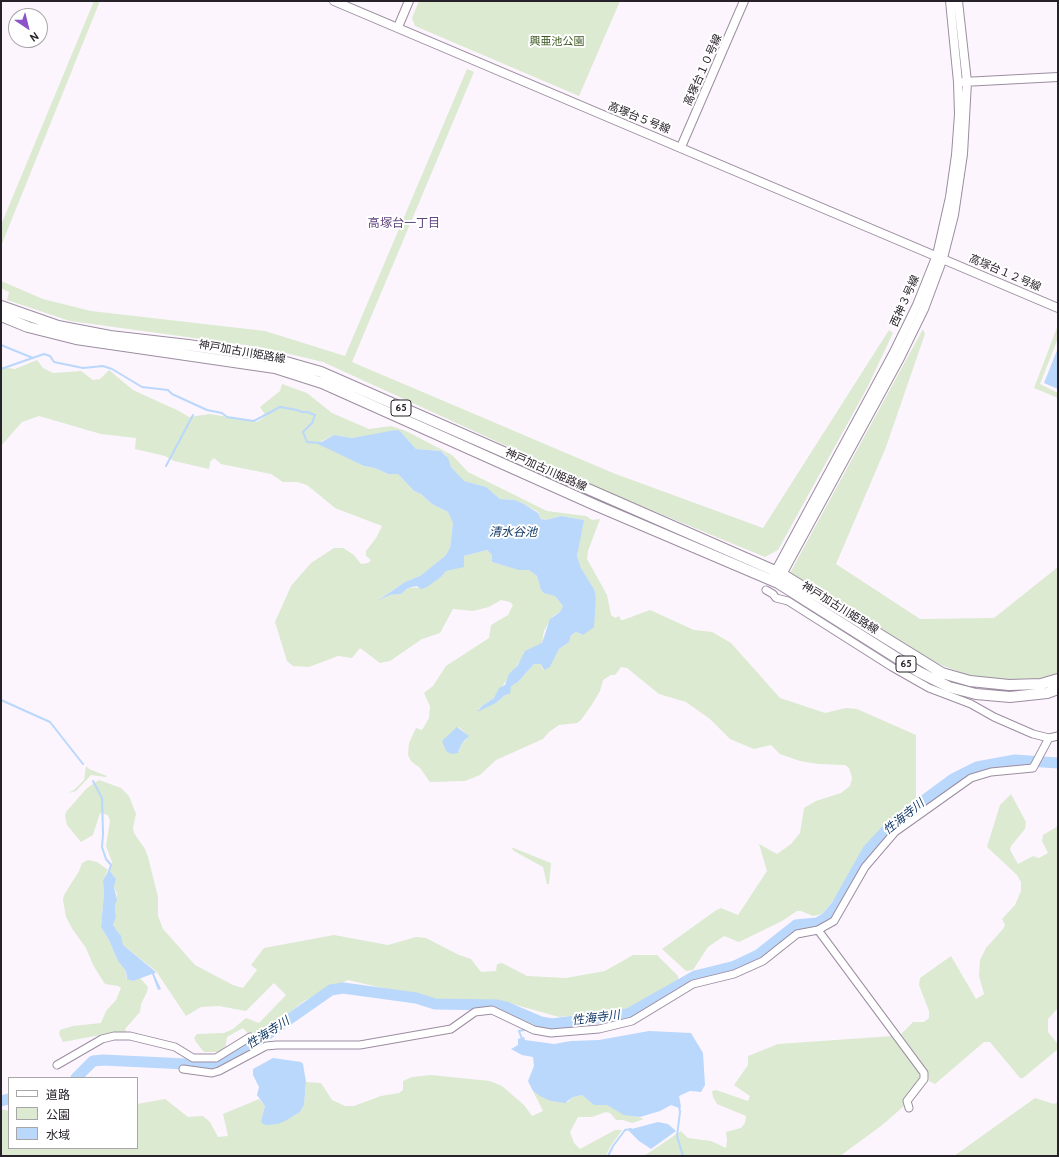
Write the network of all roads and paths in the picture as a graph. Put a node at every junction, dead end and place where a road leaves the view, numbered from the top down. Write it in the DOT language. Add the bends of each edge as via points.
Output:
graph roads {
  1 [pos="334,1"];
  2 [pos="409,1"];
  3 [pos="744,1"];
  4 [pos="950,1"];
  5 [pos="958,1"];
  6 [pos="398,27"];
  7 [pos="1058,77"];
  8 [pos="962,82"];
  9 [pos="681,147"];
  10 [pos="940,257"];
  11 [pos="1,306"];
  12 [pos="1058,308"];
  13 [pos="1,316"];
  14 [pos="777,577"];
  15 [pos="766,590"];
  16 [pos="773,594"];
  17 [pos="1058,679"];
  18 [pos="1058,689"];
  19 [pos="1058,736"];
  20 [pos="1049,738"];
  21 [pos="818,930"];
  22 [pos="250,1037"];
  23 [pos="187,1056"];
  24 [pos="57,1065"];
  25 [pos="183,1069"];
  26 [pos="194,1070"];
  27 [pos="909,1108"];
  1 -- 6 [label="street, 高塚台５号線"];
  2 -- 6 [label="street"];
  3 -- 9 [label="street, 高塚台１０号線"];
  4 -- 8 [label="street, 西神３号線"];
  5 -- 8 [label="street, 西神３号線"];
  6 -- 9 [label="street, 高塚台５号線"];
  7 -- 8 [label="street"];
  8 -- 10 [label="street, 西神３号線" via="956,155"];
  9 -- 10 [label="street, 高塚台５号線"];
  10 -- 12 [label="street, 高塚台１２号線"];
  10 -- 14 [label="street, 西神３号線" via="924,309 900,358"];
  11 -- 14 [label="main road, 神戸加古川姫路線 / 65" via="58,326 110,336 265,356 321,372"];
  13 -- 14 [label="main road, 神戸加古川姫路線 / 65" via="28,327 76,339 275,368 322,383 595,505"];
  14 -- 16 [label="street"];
  14 -- 17 [label="main road, 神戸加古川姫路線 / 65" via="942,673 970,681 1009,685 1041,684"];
  14 -- 18 [label="main road, 神戸加古川姫路線 / 65" via="919,672 949,687 976,694 1010,697 1047,693"];
  15 -- 16 [label="street"];
  16 -- 20 [label="street" via="929,688 971,704 1011,726"];
  19 -- 20 [label="street"];
  20 -- 21 [label="street" via="1033,768 991,772 971,778 918,814 887,839 865,867 834,921"];
  21 -- 26 [label="street" via="797,934 763,961 734,974 693,984 632,1021 599,1029 551,1033 530,1028 492,1010 475,1012 451,1029 360,1045 277,1044 266,1046 219,1071"];
  21 -- 27 [label="street" via="924,1073 924,1079 907,1101"];
  22 -- 23 [label="street" via="216,1058"];
  23 -- 24 [label="street" via="174,1047 130,1036 114,1036 102,1039"];
  23 -- 26 [label="street"];
  25 -- 26 [label="street"];
}
